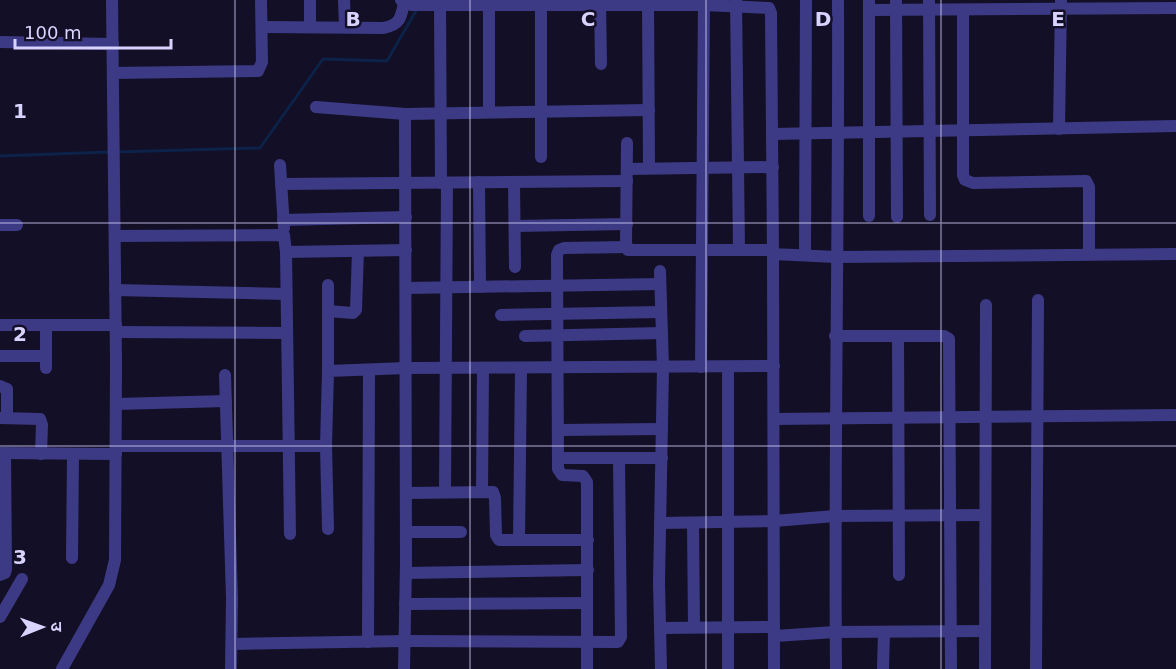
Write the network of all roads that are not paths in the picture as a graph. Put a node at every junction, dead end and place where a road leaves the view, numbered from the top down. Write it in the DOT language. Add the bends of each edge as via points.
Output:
graph roads {
  1 [pos="112,0"];
  2 [pos="261,0"];
  3 [pos="310,0"];
  4 [pos="344,0"];
  5 [pos="806,0"];
  6 [pos="838,0"];
  7 [pos="542,2"];
  8 [pos="704,2"];
  9 [pos="405,3"];
  10 [pos="600,3"];
  11 [pos="648,3"];
  12 [pos="736,3"];
  13 [pos="436,4"];
  14 [pos="770,4"];
  15 [pos="1060,4"];
  16 [pos="1132,4"];
  17 [pos="489,5"];
  18 [pos="869,5"];
  19 [pos="896,5"];
  20 [pos="929,5"];
  21 [pos="989,5"];
  22 [pos="1175,5"];
  23 [pos="963,10"];
  24 [pos="310,26"];
  25 [pos="262,27"];
  26 [pos="345,27"];
  27 [pos="0,42"];
  28 [pos="113,44"];
  29 [pos="601,64"];
  30 [pos="113,73"];
  31 [pos="316,107"];
  32 [pos="649,110"];
  33 [pos="489,112"];
  34 [pos="542,112"];
  35 [pos="441,113"];
  36 [pos="405,114"];
  37 [pos="1176,126"];
  38 [pos="1059,129"];
  39 [pos="930,131"];
  40 [pos="963,131"];
  41 [pos="869,132"];
  42 [pos="896,132"];
  43 [pos="839,133"];
  44 [pos="773,134"];
  45 [pos="806,134"];
  46 [pos="627,143"];
  47 [pos="541,157"];
  48 [pos="280,165"];
  49 [pos="702,167"];
  50 [pos="738,167"];
  51 [pos="773,167"];
  52 [pos="649,168"];
  53 [pos="627,175"];
  54 [pos="480,182"];
  55 [pos="514,182"];
  56 [pos="406,183"];
  57 [pos="444,183"];
  58 [pos="281,184"];
  59 [pos="930,215"];
  60 [pos="869,216"];
  61 [pos="406,217"];
  62 [pos="897,217"];
  63 [pos="283,220"];
  64 [pos="627,224"];
  65 [pos="0,225"];
  66 [pos="17,225"];
  67 [pos="514,226"];
  68 [pos="284,235"];
  69 [pos="115,236"];
  70 [pos="627,247"];
  71 [pos="406,250"];
  72 [pos="701,250"];
  73 [pos="739,250"];
  74 [pos="358,251"];
  75 [pos="286,252"];
  76 [pos="773,252"];
  77 [pos="1089,254"];
  78 [pos="1176,254"];
  79 [pos="805,255"];
  80 [pos="836,257"];
  81 [pos="514,267"];
  82 [pos="328,285"];
  83 [pos="558,286"];
  84 [pos="480,287"];
  85 [pos="406,288"];
  86 [pos="447,288"];
  87 [pos="115,290"];
  88 [pos="286,294"];
  89 [pos="1038,300"];
  90 [pos="986,305"];
  91 [pos="328,311"];
  92 [pos="661,312"];
  93 [pos="558,314"];
  94 [pos="501,315"];
  95 [pos="0,325"];
  96 [pos="46,325"];
  97 [pos="116,328"];
  98 [pos="286,333"];
  99 [pos="662,333"];
  100 [pos="558,335"];
  101 [pos="525,336"];
  102 [pos="836,336"];
  103 [pos="898,336"];
  104 [pos="0,356"];
  105 [pos="774,366"];
  106 [pos="701,367"];
  107 [pos="728,367"];
  108 [pos="406,368"];
  109 [pos="446,368"];
  110 [pos="483,368"];
  111 [pos="521,368"];
  112 [pos="558,368"];
  113 [pos="663,368"];
  114 [pos="369,370"];
  115 [pos="328,371"];
  116 [pos="225,375"];
  117 [pos="0,386"];
  118 [pos="226,401"];
  119 [pos="116,404"];
  120 [pos="1176,415"];
  121 [pos="1038,416"];
  122 [pos="950,417"];
  123 [pos="986,417"];
  124 [pos="4,418"];
  125 [pos="899,418"];
  126 [pos="774,419"];
  127 [pos="835,419"];
  128 [pos="662,429"];
  129 [pos="558,430"];
  130 [pos="226,446"];
  131 [pos="288,446"];
  132 [pos="326,446"];
  133 [pos="116,450"];
  134 [pos="3,453"];
  135 [pos="41,454"];
  136 [pos="73,454"];
  137 [pos="558,458"];
  138 [pos="619,458"];
  139 [pos="662,458"];
  140 [pos="482,491"];
  141 [pos="446,492"];
  142 [pos="406,493"];
  143 [pos="949,515"];
  144 [pos="986,515"];
  145 [pos="835,516"];
  146 [pos="897,516"];
  147 [pos="774,521"];
  148 [pos="728,522"];
  149 [pos="660,523"];
  150 [pos="693,523"];
  151 [pos="328,529"];
  152 [pos="406,532"];
  153 [pos="461,532"];
  154 [pos="290,534"];
  155 [pos="519,540"];
  156 [pos="588,540"];
  157 [pos="72,558"];
  158 [pos="588,570"];
  159 [pos="406,573"];
  160 [pos="0,575"];
  161 [pos="899,575"];
  162 [pos="22,579"];
  163 [pos="587,603"];
  164 [pos="405,604"];
  165 [pos="0,617"];
  166 [pos="694,627"];
  167 [pos="728,627"];
  168 [pos="660,628"];
  169 [pos="775,631"];
  170 [pos="951,631"];
  171 [pos="984,631"];
  172 [pos="836,632"];
  173 [pos="884,632"];
  174 [pos="405,641"];
  175 [pos="368,642"];
  176 [pos="588,643"];
  177 [pos="232,644"];
  178 [pos="62,669"];
  179 [pos="231,669"];
  180 [pos="404,669"];
  181 [pos="587,669"];
  182 [pos="661,669"];
  183 [pos="728,669"];
  184 [pos="774,669"];
  185 [pos="836,669"];
  186 [pos="883,669"];
  187 [pos="951,669"];
  188 [pos="985,669"];
  189 [pos="1036,669"];
  1 -- 28 [label="street"];
  2 -- 25 [label="street"];
  3 -- 24 [label="street"];
  4 -- 26 [label="street"];
  5 -- 45 [label="street"];
  6 -- 43 [label="street"];
  7 -- 10 [label="street"];
  7 -- 17 [label="street"];
  7 -- 34 [label="street"];
  8 -- 11 [label="street"];
  8 -- 12 [label="street"];
  8 -- 49 [label="street"];
  9 -- 13 [label="street"];
  9 -- 26 [label="street" via="401,19 392,27"];
  10 -- 11 [label="street"];
  10 -- 29 [label="street"];
  11 -- 32 [label="street"];
  12 -- 14 [label="street"];
  12 -- 50 [label="street"];
  13 -- 17 [label="street"];
  13 -- 35 [label="street"];
  14 -- 44 [label="street"];
  15 -- 16 [label="street"];
  15 -- 21 [label="street"];
  15 -- 38 [label="street"];
  16 -- 22 [label="street"];
  17 -- 33 [label="street"];
  18 -- 19 [label="street"];
  18 -- 41 [label="street"];
  19 -- 20 [label="street"];
  19 -- 42 [label="street"];
  20 -- 23 [label="street"];
  20 -- 39 [label="street"];
  21 -- 23 [label="street"];
  23 -- 40 [label="street"];
  24 -- 25 [label="street"];
  24 -- 26 [label="street"];
  25 -- 30 [label="street" via="262,62 258,71"];
  27 -- 28 [label="street"];
  28 -- 30 [label="street"];
  30 -- 69 [label="street"];
  31 -- 36 [label="street"];
  32 -- 34 [label="street"];
  32 -- 52 [label="street"];
  33 -- 34 [label="street"];
  33 -- 35 [label="street"];
  34 -- 47 [label="street"];
  35 -- 36 [label="street"];
  35 -- 57 [label="street"];
  36 -- 56 [label="street"];
  37 -- 38 [label="street"];
  38 -- 40 [label="street"];
  39 -- 40 [label="street"];
  39 -- 42 [label="street"];
  39 -- 59 [label="street"];
  40 -- 77 [label="street" via="963,176 968,183 1088,184"];
  41 -- 42 [label="street"];
  41 -- 43 [label="street"];
  41 -- 60 [label="street"];
  42 -- 62 [label="street"];
  43 -- 45 [label="street"];
  43 -- 80 [label="street"];
  44 -- 45 [label="street"];
  44 -- 51 [label="street"];
  45 -- 79 [label="street"];
  46 -- 53 [label="street"];
  48 -- 58 [label="street"];
  49 -- 50 [label="street"];
  49 -- 52 [label="street"];
  49 -- 72 [label="street"];
  50 -- 51 [label="street"];
  50 -- 73 [label="street"];
  51 -- 76 [label="street"];
  52 -- 53 [label="street"];
  53 -- 55 [label="street"];
  53 -- 64 [label="street"];
  54 -- 55 [label="street"];
  54 -- 57 [label="street"];
  54 -- 84 [label="street"];
  55 -- 67 [label="street"];
  56 -- 57 [label="street"];
  56 -- 58 [label="street"];
  56 -- 61 [label="street"];
  57 -- 86 [label="street"];
  58 -- 63 [label="street"];
  61 -- 63 [label="street"];
  61 -- 71 [label="street"];
  63 -- 68 [label="street"];
  64 -- 67 [label="street"];
  64 -- 70 [label="street"];
  65 -- 66 [label="street"];
  67 -- 81 [label="street"];
  68 -- 69 [label="street"];
  68 -- 75 [label="street"];
  69 -- 87 [label="street"];
  70 -- 72 [label="street" via="631,251"];
  70 -- 83 [label="street" via="559,250"];
  71 -- 74 [label="street"];
  71 -- 85 [label="street"];
  72 -- 73 [label="street"];
  72 -- 106 [label="street"];
  73 -- 76 [label="street"];
  74 -- 75 [label="street"];
  74 -- 91 [label="street" via="357,310"];
  75 -- 88 [label="street"];
  76 -- 79 [label="street"];
  76 -- 105 [label="street"];
  77 -- 78 [label="street"];
  77 -- 80 [label="street"];
  79 -- 80 [label="street"];
  80 -- 102 [label="street"];
  82 -- 91 [label="street"];
  83 -- 84 [label="street"];
  83 -- 92 [label="street" via="660,278"];
  83 -- 93 [label="street"];
  84 -- 86 [label="street"];
  85 -- 86 [label="street"];
  85 -- 108 [label="street"];
  86 -- 109 [label="street"];
  87 -- 88 [label="street"];
  87 -- 97 [label="street"];
  88 -- 98 [label="street"];
  89 -- 121 [label="street"];
  90 -- 123 [label="street"];
  91 -- 115 [label="street"];
  92 -- 93 [label="street"];
  92 -- 99 [label="street"];
  93 -- 94 [label="street"];
  93 -- 100 [label="street"];
  95 -- 96 [label="street"];
  96 -- 97 [label="street"];
  96 -- 104 [label="street" via="46,362"];
  97 -- 98 [label="street"];
  97 -- 119 [label="street"];
  98 -- 131 [label="street"];
  99 -- 100 [label="street"];
  99 -- 113 [label="street"];
  100 -- 101 [label="street"];
  100 -- 112 [label="street"];
  102 -- 103 [label="street"];
  102 -- 127 [label="street"];
  103 -- 122 [label="street" via="949,339"];
  103 -- 125 [label="street"];
  105 -- 107 [label="street"];
  105 -- 126 [label="street"];
  106 -- 107 [label="street"];
  106 -- 113 [label="street"];
  107 -- 148 [label="street"];
  108 -- 109 [label="street"];
  108 -- 114 [label="street"];
  108 -- 142 [label="street"];
  109 -- 110 [label="street"];
  109 -- 141 [label="street"];
  110 -- 111 [label="street"];
  110 -- 140 [label="street"];
  111 -- 112 [label="street"];
  111 -- 155 [label="street"];
  112 -- 113 [label="street"];
  112 -- 129 [label="street"];
  113 -- 128 [label="street"];
  114 -- 115 [label="street"];
  114 -- 175 [label="street"];
  115 -- 132 [label="street"];
  116 -- 118 [label="street"];
  117 -- 124 [label="street" via="7,388"];
  118 -- 119 [label="street"];
  118 -- 130 [label="street"];
  119 -- 133 [label="street"];
  120 -- 121 [label="street"];
  121 -- 123 [label="street"];
  121 -- 189 [label="street"];
  122 -- 123 [label="street"];
  122 -- 125 [label="street"];
  122 -- 143 [label="street"];
  123 -- 144 [label="street"];
  124 -- 135 [label="street" via="40,419"];
  125 -- 127 [label="street"];
  125 -- 146 [label="street"];
  126 -- 127 [label="street"];
  126 -- 147 [label="street"];
  127 -- 145 [label="street"];
  128 -- 129 [label="street"];
  128 -- 139 [label="street"];
  129 -- 137 [label="street"];
  130 -- 131 [label="street"];
  130 -- 133 [label="street"];
  130 -- 177 [label="street"];
  131 -- 132 [label="street"];
  131 -- 154 [label="street"];
  132 -- 151 [label="street"];
  133 -- 136 [label="street"];
  133 -- 178 [label="street" via="113,572"];
  134 -- 135 [label="street"];
  134 -- 160 [label="street" via="6,569"];
  135 -- 136 [label="street"];
  136 -- 157 [label="street"];
  137 -- 138 [label="street"];
  137 -- 156 [label="street" via="559,474 583,476 587,482"];
  138 -- 139 [label="street"];
  138 -- 176 [label="street" via="621,637 618,642"];
  139 -- 149 [label="street"];
  140 -- 141 [label="street"];
  140 -- 155 [label="street" via="495,495 497,538"];
  141 -- 142 [label="street"];
  142 -- 152 [label="street"];
  143 -- 144 [label="street"];
  143 -- 146 [label="street"];
  143 -- 170 [label="street"];
  144 -- 171 [label="street"];
  145 -- 146 [label="street"];
  145 -- 147 [label="street"];
  145 -- 172 [label="street"];
  146 -- 161 [label="street"];
  147 -- 148 [label="street"];
  147 -- 169 [label="street"];
  148 -- 150 [label="street"];
  148 -- 167 [label="street"];
  149 -- 150 [label="street"];
  149 -- 168 [label="street"];
  150 -- 166 [label="street"];
  152 -- 153 [label="street"];
  152 -- 159 [label="street"];
  155 -- 156 [label="street"];
  156 -- 158 [label="street"];
  158 -- 159 [label="street"];
  158 -- 163 [label="street"];
  159 -- 164 [label="street"];
  162 -- 165 [label="street"];
  163 -- 164 [label="street"];
  163 -- 176 [label="street"];
  164 -- 174 [label="street"];
  166 -- 167 [label="street"];
  166 -- 168 [label="street"];
  167 -- 169 [label="street"];
  167 -- 183 [label="street"];
  168 -- 182 [label="street"];
  169 -- 172 [label="street"];
  169 -- 184 [label="street"];
  170 -- 171 [label="street"];
  170 -- 173 [label="street"];
  170 -- 187 [label="street"];
  171 -- 188 [label="street"];
  172 -- 173 [label="street"];
  172 -- 185 [label="street"];
  173 -- 186 [label="street"];
  174 -- 175 [label="street"];
  174 -- 176 [label="street"];
  174 -- 180 [label="street"];
  175 -- 177 [label="street"];
  176 -- 181 [label="street"];
  177 -- 179 [label="street"];
}
